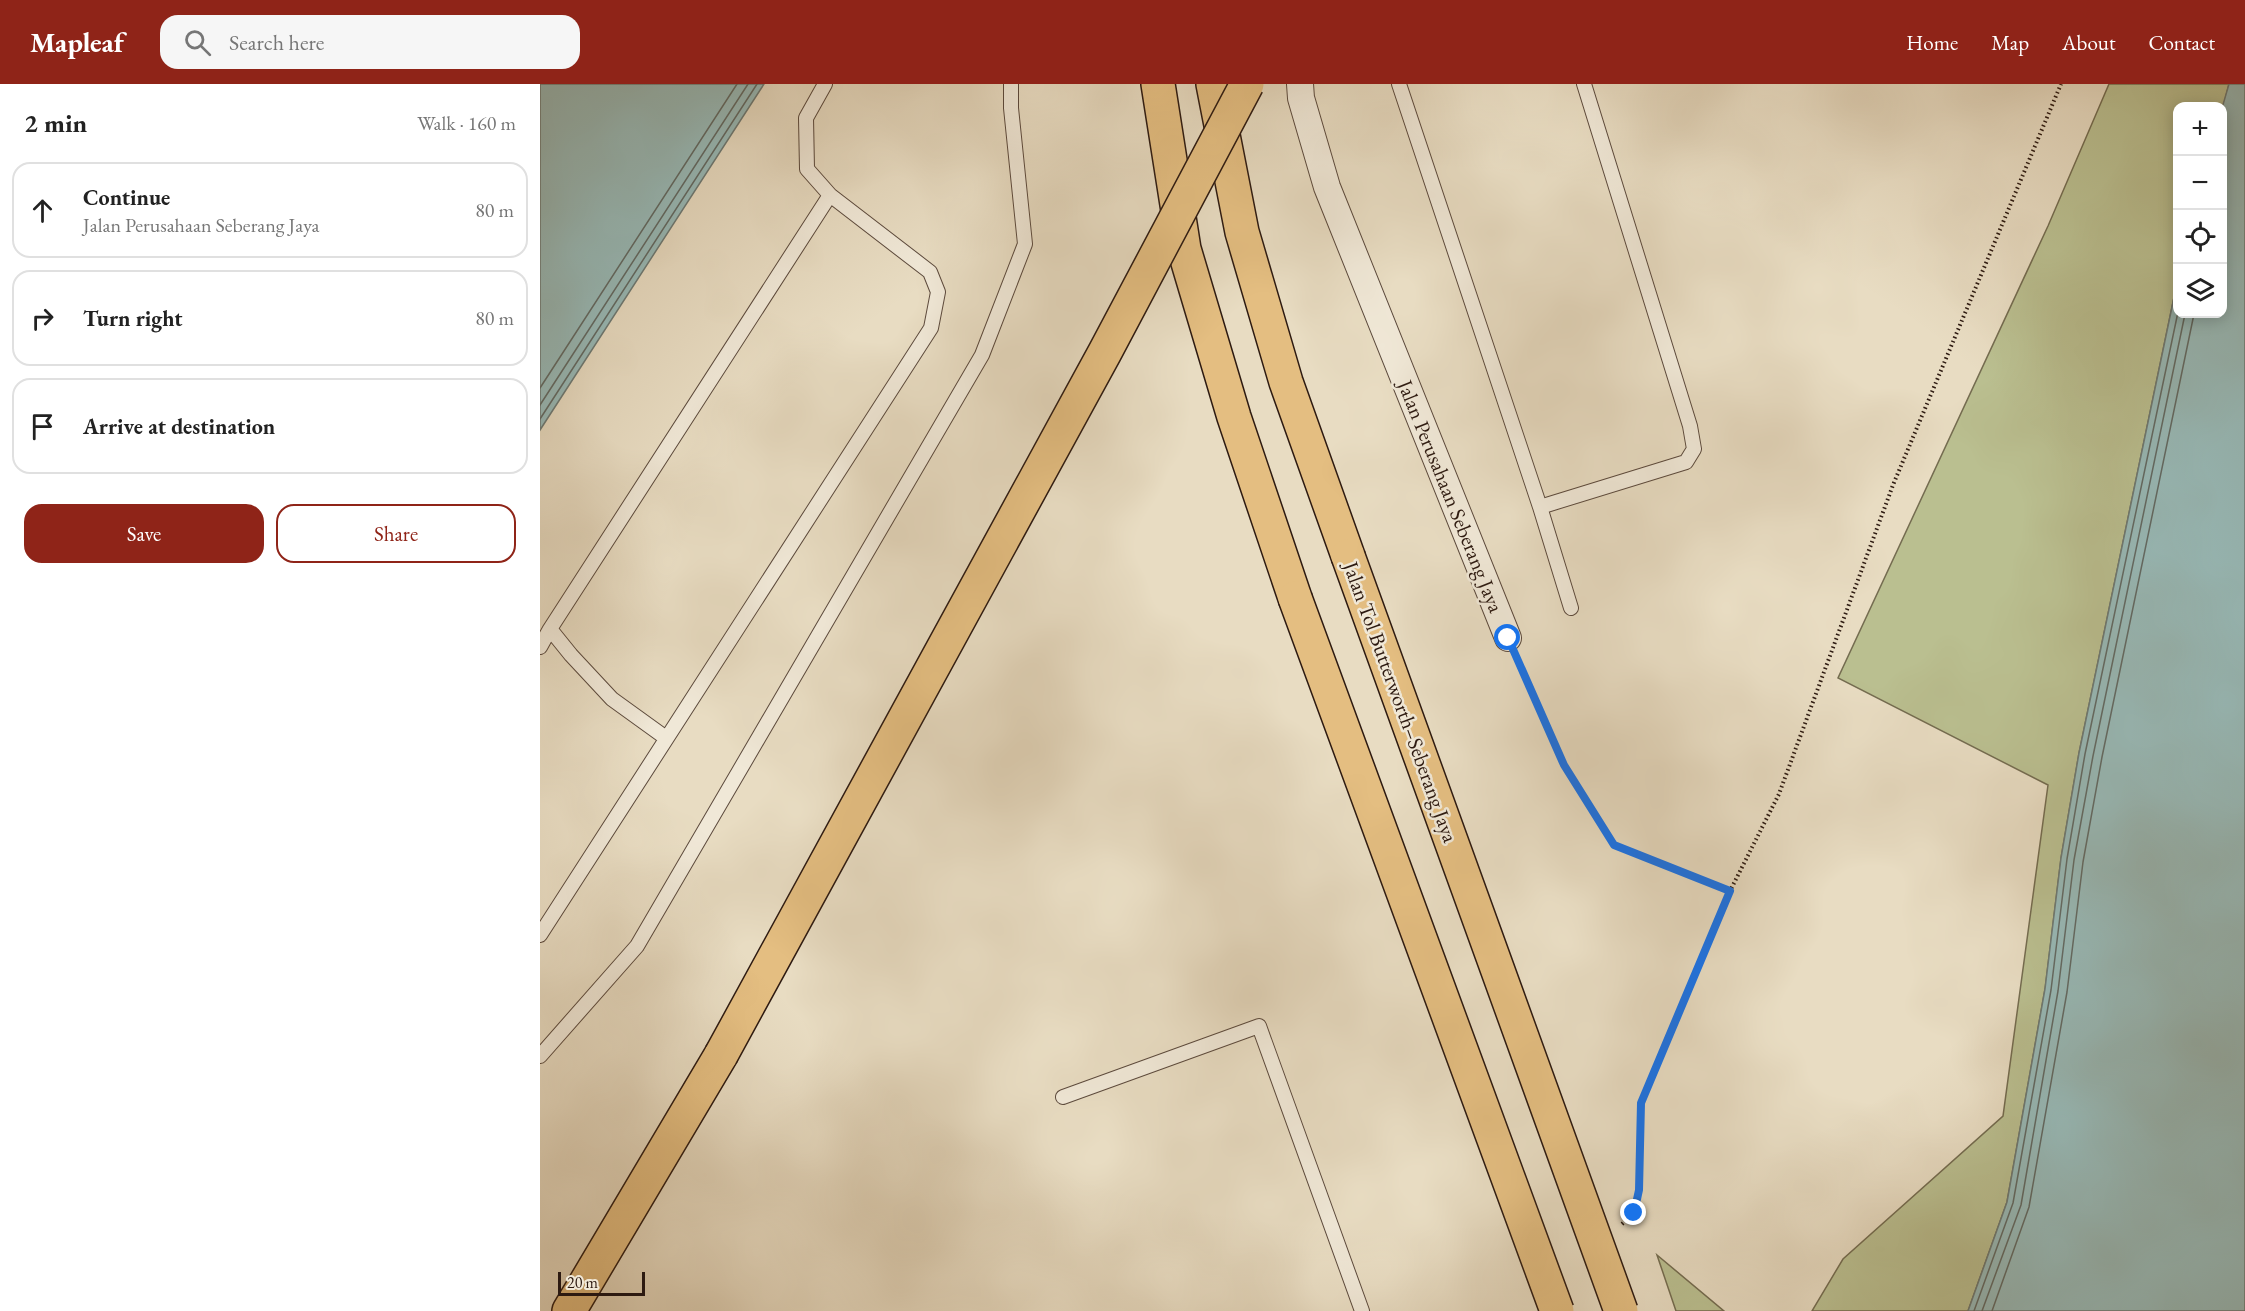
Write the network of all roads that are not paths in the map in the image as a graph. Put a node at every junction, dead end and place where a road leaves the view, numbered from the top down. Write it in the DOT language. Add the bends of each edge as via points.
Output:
graph roads {
  1 [pos="825,84"];
  2 [pos="1011,84"];
  3 [pos="1158,84"];
  4 [pos="1213,84"];
  5 [pos="1247,84"];
  6 [pos="1300,84"];
  7 [pos="1399,84"];
  8 [pos="1584,84"];
  9 [pos="830,195"];
  10 [pos="1540,507"];
  11 [pos="1571,608"];
  12 [pos="550,628"];
  13 [pos="1508,638"];
  14 [pos="540,647"];
  15 [pos="666,738"];
  16 [pos="540,935"];
  17 [pos="540,1056"];
  18 [pos="1063,1097"];
  19 [pos="569,1311"];
  20 [pos="1362,1311"];
  21 [pos="1557,1311"];
  22 [pos="1621,1311"];
  1 -- 9 [label="lane" via="806,118 807,169"];
  2 -- 17 [label="lane" via="1025,244 981,355 637,946"];
  3 -- 21 [label="highway, bridge" via="1184,249 1234,417 1295,598"];
  4 -- 22 [label="highway, Jalan Tol Butterworth–Seberang Jaya, bridge" via="1245,243 1286,382"];
  5 -- 19 [label="highway, bridge" via="721,1055"];
  6 -- 13 [label="street, Jalan Perusahaan Seberang Jaya" via="1327,187"];
  7 -- 10 [label="lane"];
  8 -- 10 [label="lane" via="1694,449 1686,462"];
  9 -- 12 [label="lane"];
  9 -- 15 [label="lane" via="930,272 938,292 931,328"];
  10 -- 11 [label="lane"];
  12 -- 14 [label="lane"];
  12 -- 15 [label="lane" via="612,699"];
  15 -- 16 [label="lane"];
  18 -- 20 [label="lane" via="1259,1026"];
}
